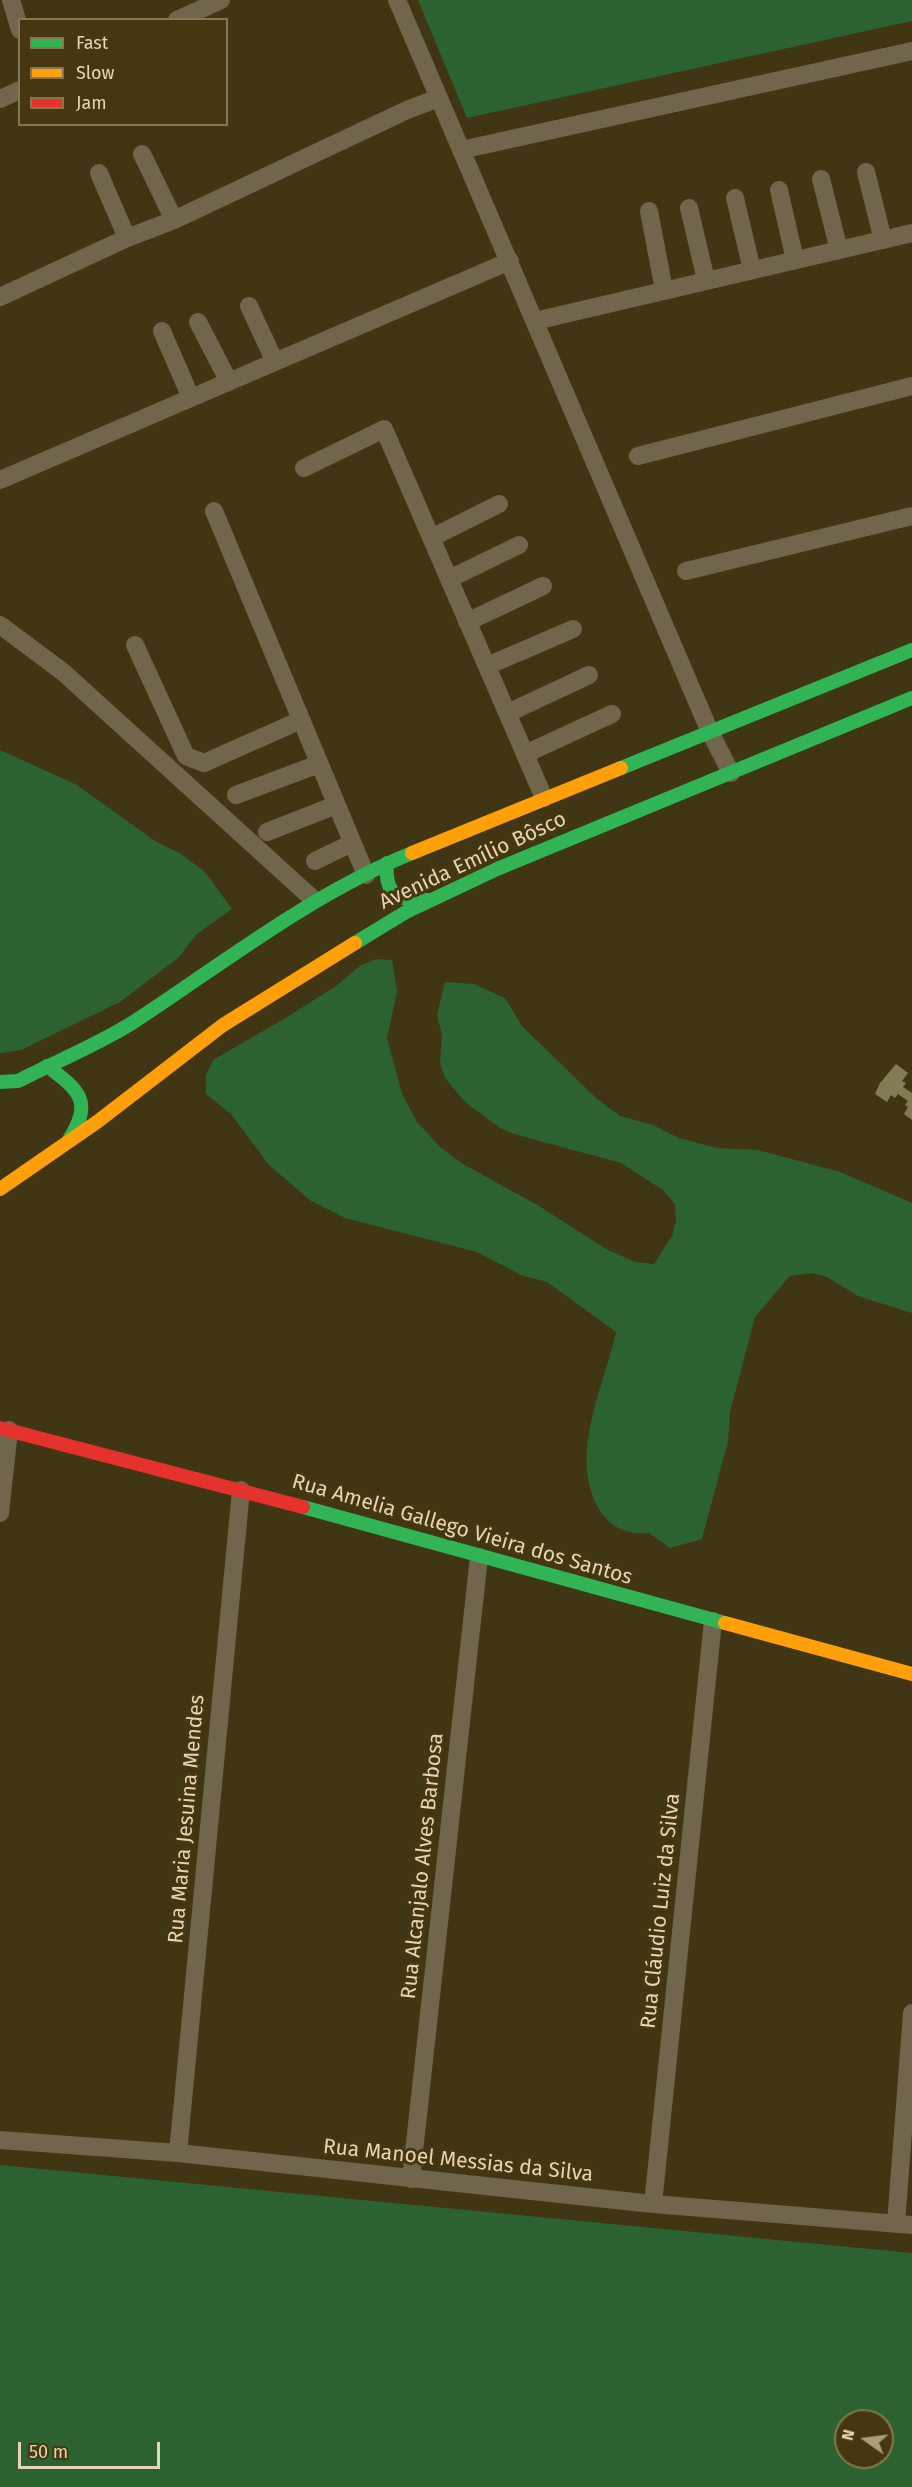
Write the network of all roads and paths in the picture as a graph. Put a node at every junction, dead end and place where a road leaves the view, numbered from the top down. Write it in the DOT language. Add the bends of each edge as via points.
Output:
graph roads {
  1 [pos="11,0"];
  2 [pos="221,0"];
  3 [pos="397,0"];
  4 [pos="181,18"];
  5 [pos="18,23"];
  6 [pos="912,51"];
  7 [pos="18,91"];
  8 [pos="439,98"];
  9 [pos="0,99"];
  10 [pos="461,150"];
  11 [pos="142,154"];
  12 [pos="866,172"];
  13 [pos="99,173"];
  14 [pos="821,179"];
  15 [pos="779,190"];
  16 [pos="735,198"];
  17 [pos="689,208"];
  18 [pos="649,211"];
  19 [pos="174,219"];
  20 [pos="912,233"];
  21 [pos="128,238"];
  22 [pos="883,240"];
  23 [pos="838,250"];
  24 [pos="795,260"];
  25 [pos="510,261"];
  26 [pos="752,270"];
  27 [pos="705,280"];
  28 [pos="664,290"];
  29 [pos="0,297"];
  30 [pos="249,306"];
  31 [pos="535,321"];
  32 [pos="198,322"];
  33 [pos="162,331"];
  34 [pos="275,362"];
  35 [pos="229,382"];
  36 [pos="912,386"];
  37 [pos="191,398"];
  38 [pos="638,456"];
  39 [pos="304,468"];
  40 [pos="0,480"];
  41 [pos="499,504"];
  42 [pos="213,511"];
  43 [pos="912,516"];
  44 [pos="431,538"];
  45 [pos="519,545"];
  46 [pos="686,571"];
  47 [pos="449,579"];
  48 [pos="543,586"];
  49 [pos="468,622"];
  50 [pos="0,625"];
  51 [pos="573,629"];
  52 [pos="135,645"];
  53 [pos="912,650"];
  54 [pos="487,666"];
  55 [pos="589,675"];
  56 [pos="912,698"];
  57 [pos="508,713"];
  58 [pos="612,714"];
  59 [pos="301,720"];
  60 [pos="710,732"];
  61 [pos="525,754"];
  62 [pos="319,764"];
  63 [pos="730,773"];
  64 [pos="236,795"];
  65 [pos="544,798"];
  66 [pos="336,804"];
  67 [pos="267,832"];
  68 [pos="352,843"];
  69 [pos="315,861"];
  70 [pos="387,863"];
  71 [pos="366,875"];
  72 [pos="315,900"];
  73 [pos="429,900"];
  74 [pos="47,1066"];
  75 [pos="0,1082"];
  76 [pos="67,1143"];
  77 [pos="0,1189"];
  78 [pos="4,1429"];
  79 [pos="241,1490"];
  80 [pos="0,1513"];
  81 [pos="479,1557"];
  82 [pos="713,1621"];
  83 [pos="912,1674"];
  84 [pos="912,2013"];
  85 [pos="0,2140"];
  86 [pos="178,2152"];
  87 [pos="411,2179"];
  88 [pos="653,2204"];
  89 [pos="904,2225"];
  1 -- 5 [label="street"];
  2 -- 4 [label="street"];
  3 -- 8 [label="street"];
  6 -- 10 [label="street"];
  7 -- 9 [label="street"];
  8 -- 10 [label="street"];
  8 -- 19 [label="street"];
  10 -- 25 [label="street"];
  11 -- 19 [label="street"];
  12 -- 22 [label="street"];
  13 -- 21 [label="street"];
  14 -- 23 [label="street"];
  15 -- 24 [label="street"];
  16 -- 26 [label="street"];
  17 -- 27 [label="street"];
  18 -- 28 [label="street"];
  19 -- 21 [label="street"];
  20 -- 22 [label="street"];
  21 -- 29 [label="street"];
  22 -- 23 [label="street"];
  23 -- 24 [label="street"];
  24 -- 26 [label="street"];
  25 -- 31 [label="street"];
  25 -- 34 [label="street"];
  26 -- 27 [label="street"];
  27 -- 28 [label="street"];
  28 -- 31 [label="street"];
  30 -- 34 [label="street"];
  31 -- 60 [label="street"];
  32 -- 35 [label="street"];
  33 -- 37 [label="street"];
  34 -- 35 [label="street"];
  35 -- 37 [label="street"];
  36 -- 38 [label="street"];
  37 -- 40 [label="street"];
  39 -- 44 [label="street" via="384,429"];
  41 -- 44 [label="street"];
  42 -- 59 [label="street"];
  43 -- 46 [label="street"];
  44 -- 47 [label="street"];
  45 -- 47 [label="street"];
  47 -- 49 [label="street"];
  48 -- 49 [label="street"];
  49 -- 54 [label="street"];
  50 -- 72 [label="street" via="63,672"];
  51 -- 54 [label="street"];
  52 -- 59 [label="street" via="186,756 204,763"];
  53 -- 60 [label="main road, Avenida Emílio Bôsco"];
  54 -- 57 [label="street"];
  55 -- 57 [label="street"];
  56 -- 63 [label="main road, Avenida Emílio Bôsco"];
  57 -- 61 [label="street"];
  58 -- 61 [label="street"];
  59 -- 62 [label="street"];
  60 -- 63 [label="street"];
  60 -- 65 [label="main road, Avenida Emílio Bôsco"];
  61 -- 65 [label="street"];
  62 -- 64 [label="street"];
  62 -- 66 [label="street"];
  63 -- 73 [label="main road, Avenida Emílio Bôsco" via="497,868"];
  65 -- 70 [label="main road, Avenida Emílio Bôsco"];
  66 -- 67 [label="street"];
  66 -- 68 [label="street"];
  68 -- 69 [label="street"];
  68 -- 71 [label="street"];
  70 -- 71 [label="main road, Avenida Emílio Bôsco"];
  70 -- 73 [label="main road" via="386,886 393,895 411,901"];
  71 -- 72 [label="main road, Avenida Emílio Bôsco"];
  72 -- 74 [label="main road, Avenida Emílio Bôsco" via="130,1024"];
  73 -- 76 [label="main road, Avenida Emílio Bôsco" via="342,950 215,1032"];
  74 -- 75 [label="main road, Avenida Emílio Bôsco" via="18,1081"];
  74 -- 76 [label="main road" via="82,1097 82,1120"];
  76 -- 77 [label="main road, Avenida Emílio Bôsco"];
  78 -- 79 [label="main road, Rua Amelia Gallego Vieira dos Santos"];
  78 -- 80 [label="street"];
  79 -- 81 [label="main road, Rua Amelia Gallego Vieira dos Santos"];
  79 -- 86 [label="street, Rua Maria Jesuina Mendes"];
  81 -- 82 [label="main road, Rua Amelia Gallego Vieira dos Santos"];
  81 -- 87 [label="street, Rua Alcanjalo Alves Barbosa"];
  82 -- 83 [label="main road, Rua Amelia Gallego Vieira dos Santos"];
  82 -- 88 [label="street, Rua Cláudio Luiz da Silva"];
  84 -- 89 [label="street"];
  85 -- 86 [label="street, Rua Manoel Messias da Silva"];
  86 -- 87 [label="street, Rua Manoel Messias da Silva"];
  87 -- 88 [label="street, Rua Manoel Messias da Silva"];
  88 -- 89 [label="street, Rua Manoel Messias da Silva"];
}
